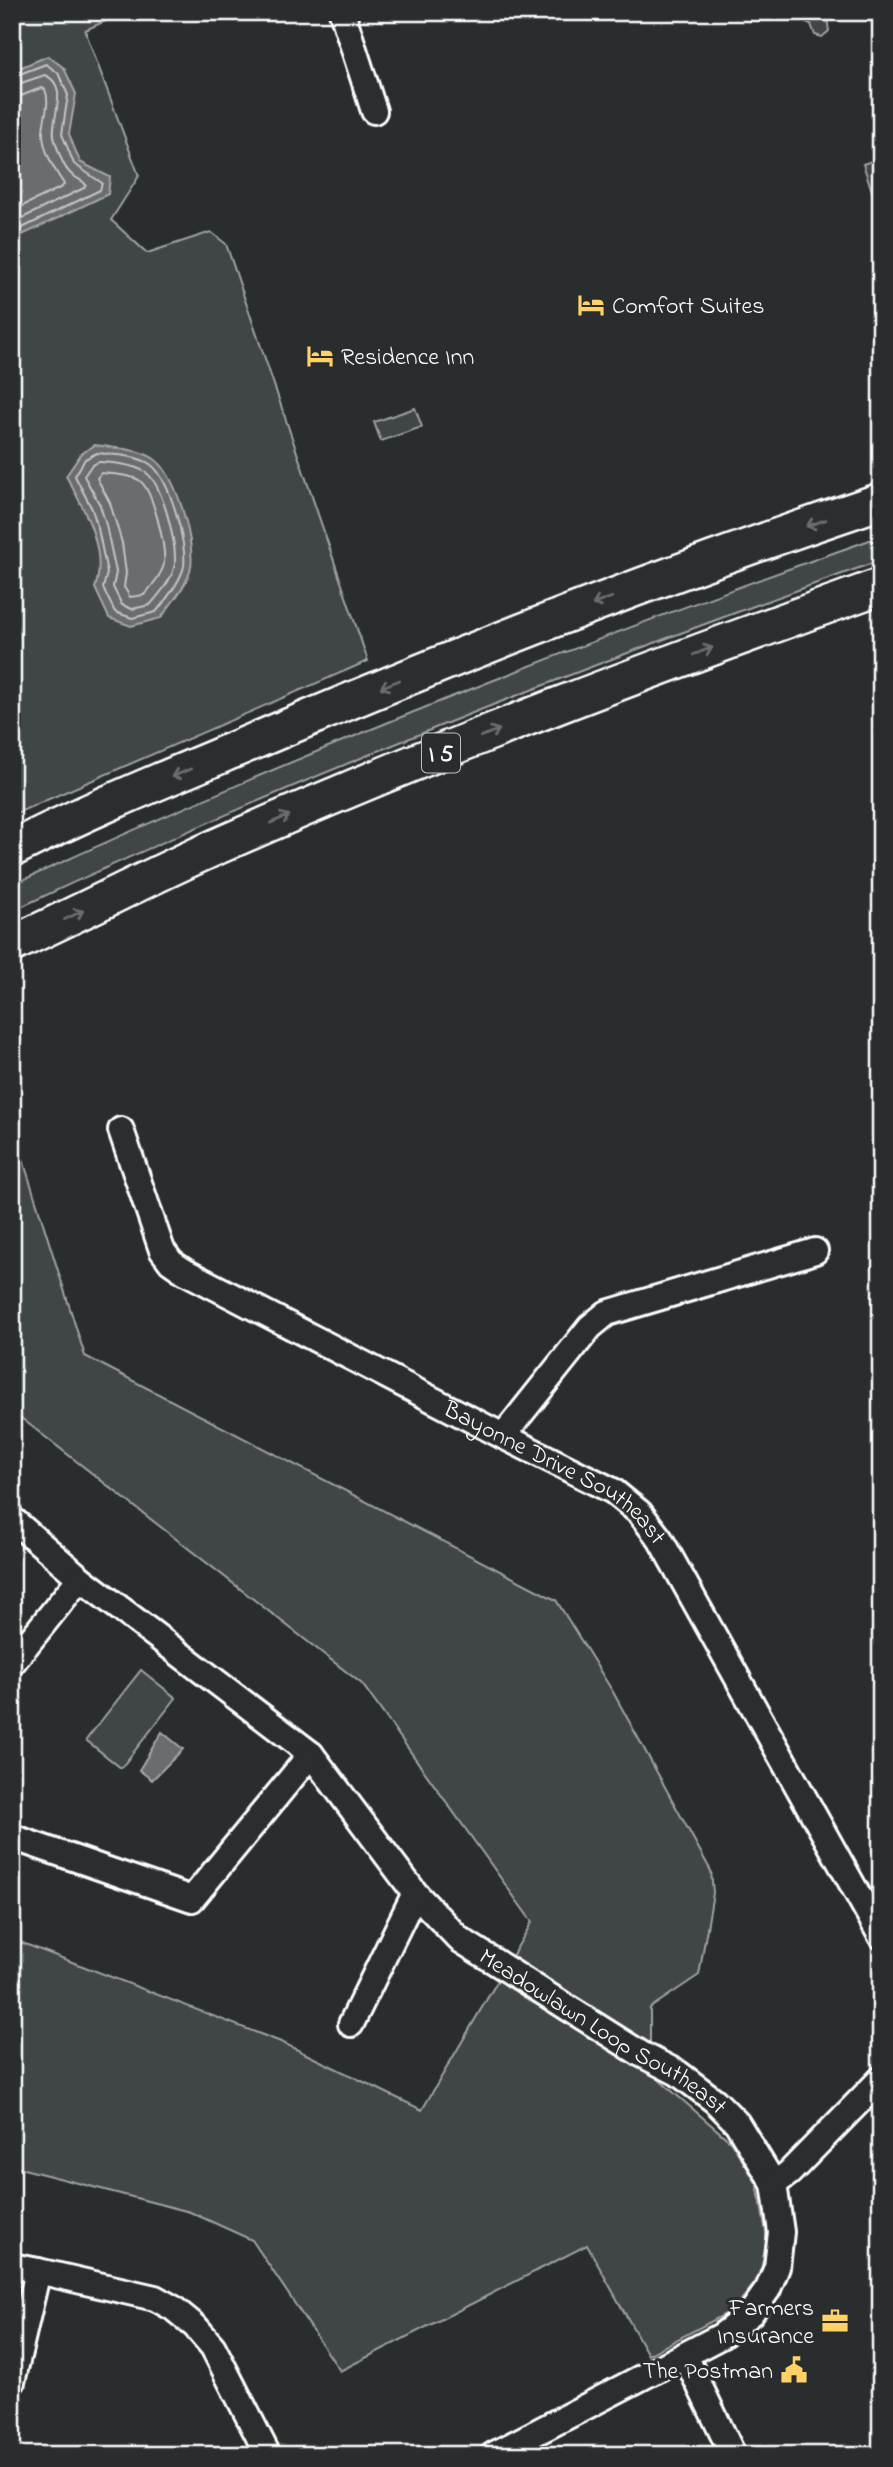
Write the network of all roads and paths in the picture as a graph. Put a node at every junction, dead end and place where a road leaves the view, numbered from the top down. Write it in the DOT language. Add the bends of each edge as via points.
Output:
graph roads {
  1 [pos="342,12"];
  2 [pos="374,111"];
  3 [pos="881,501"];
  4 [pos="881,586"];
  5 [pos="21,843"];
  6 [pos="12,944"];
  7 [pos="121,1130"];
  8 [pos="815,1251"];
  9 [pos="503,1436"];
  10 [pos="12,1519"];
  11 [pos="80,1578"];
  12 [pos="12,1663"];
  13 [pos="311,1754"];
  14 [pos="12,1837"];
  15 [pos="415,1893"];
  16 [pos="881,1936"];
  17 [pos="351,2024"];
  18 [pos="881,2079"];
  19 [pos="774,2184"];
  20 [pos="12,2266"];
  21 [pos="38,2271"];
  22 [pos="685,2356"];
  23 [pos="12,2382"];
  24 [pos="268,2455"];
  25 [pos="493,2455"];
  26 [pos="733,2455"];
  1 -- 2 [label="street"];
  3 -- 5 [label="highway, one-way" via="715,558 394,682"];
  6 -- 4 [label="highway, I 5, one-way" via="318,803 692,655"];
  7 -- 9 [label="street, Bayonne Drive Southeast" via="162,1250 171,1262"];
  8 -- 9 [label="street" via="607,1313 590,1327"];
  9 -- 16 [label="street, Bayonne Drive Southeast" via="613,1491 640,1513 660,1539"];
  10 -- 11 [label="street, Meadowlawn Loop Southeast"];
  11 -- 12 [label="street"];
  11 -- 13 [label="street, Meadowlawn Loop Southeast"];
  13 -- 14 [label="street" via="192,1899"];
  13 -- 15 [label="street, Meadowlawn Loop Southeast"];
  15 -- 17 [label="street"];
  15 -- 19 [label="street, Meadowlawn Loop Southeast" via="459,1940 678,2073 715,2101 737,2123"];
  18 -- 19 [label="street"];
  19 -- 22 [label="street" via="781,2232 777,2267 768,2289 739,2324"];
  20 -- 21 [label="street"];
  21 -- 23 [label="street"];
  21 -- 24 [label="street" via="155,2298 180,2313 213,2347"];
  22 -- 25 [label="street"];
  22 -- 26 [label="street"];
}
